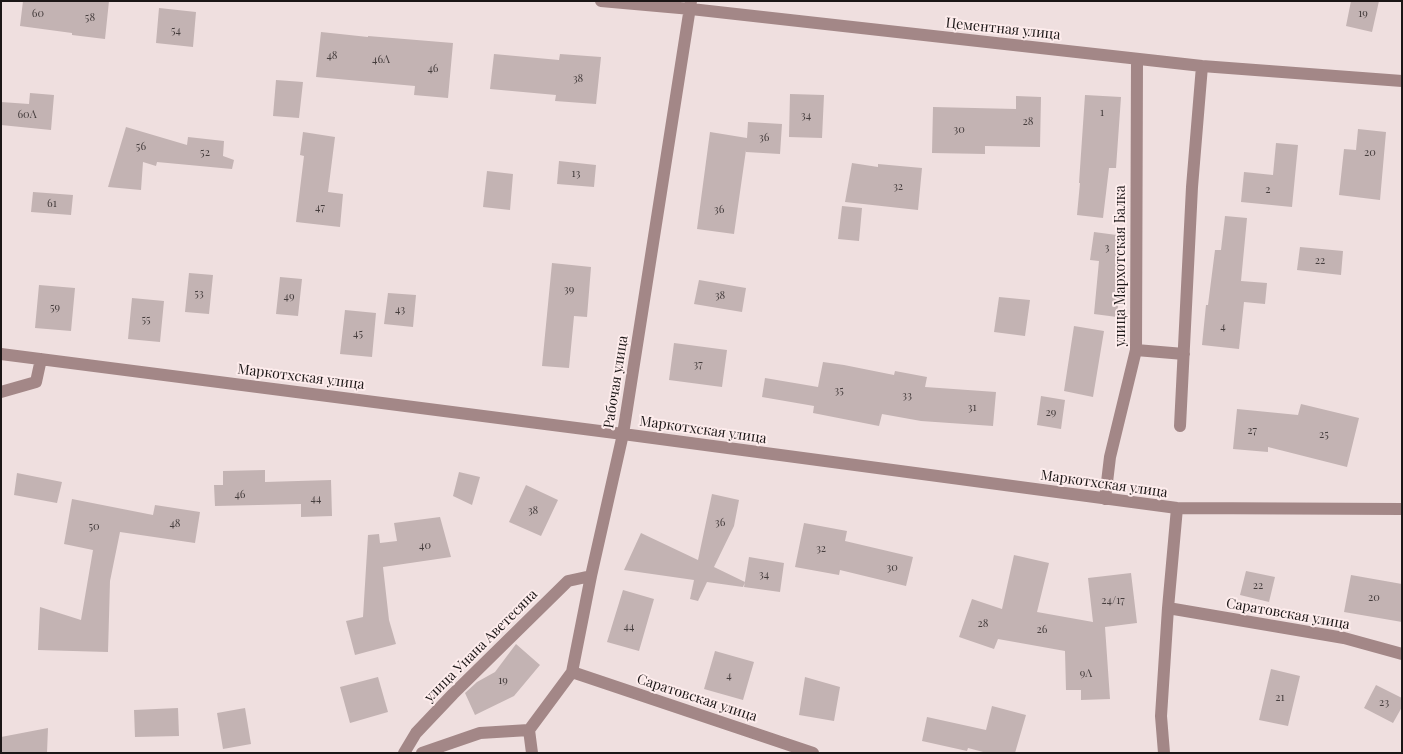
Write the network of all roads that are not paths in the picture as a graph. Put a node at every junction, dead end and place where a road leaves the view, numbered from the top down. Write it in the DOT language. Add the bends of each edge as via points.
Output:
graph roads {
  1 [pos="601,1"];
  2 [pos="691,5"];
  3 [pos="1137,60"];
  4 [pos="1202,66"];
  5 [pos="1402,81"];
  6 [pos="1136,350"];
  7 [pos="1,354"];
  8 [pos="1184,354"];
  9 [pos="41,359"];
  10 [pos="1,392"];
  11 [pos="1180,426"];
  12 [pos="623,434"];
  13 [pos="1105,499"];
  14 [pos="1178,508"];
  15 [pos="1402,509"];
  16 [pos="591,576"];
  17 [pos="1168,608"];
  18 [pos="1402,654"];
  19 [pos="572,672"];
  20 [pos="529,730"];
  21 [pos="404,753"];
  22 [pos="422,753"];
  23 [pos="532,753"];
  24 [pos="813,753"];
  25 [pos="1164,753"];
  1 -- 2 [label="street, Цементная улица"];
  2 -- 3 [label="street, Цементная улица"];
  2 -- 12 [label="street, Рабочая улица"];
  3 -- 4 [label="street, Цементная улица"];
  3 -- 6 [label="street, улица Мархотская Балка"];
  4 -- 5 [label="street, Цементная улица"];
  4 -- 8 [label="street"];
  6 -- 8 [label="street"];
  6 -- 13 [label="street, улица Мархотская Балка" via="1110,457"];
  7 -- 9 [label="street, Маркотхская улица"];
  8 -- 11 [label="street"];
  9 -- 10 [label="street" via="36,382"];
  9 -- 12 [label="street, Маркотхская улица"];
  12 -- 13 [label="street, Маркотхская улица"];
  12 -- 16 [label="street, Рабочая улица"];
  13 -- 14 [label="street, Маркотхская улица"];
  14 -- 15 [label="street, Маркотхская улица"];
  14 -- 17 [label="street"];
  16 -- 19 [label="street, Рабочая улица"];
  16 -- 21 [label="street, улица Унана Аветесяна" via="568,580 416,733"];
  17 -- 18 [label="street, Саратовская улица" via="1344,638"];
  17 -- 25 [label="street" via="1161,716"];
  19 -- 20 [label="street, Рабочая улица"];
  19 -- 24 [label="street, Саратовская улица"];
  20 -- 22 [label="street" via="480,733"];
  20 -- 23 [label="street"];
}
